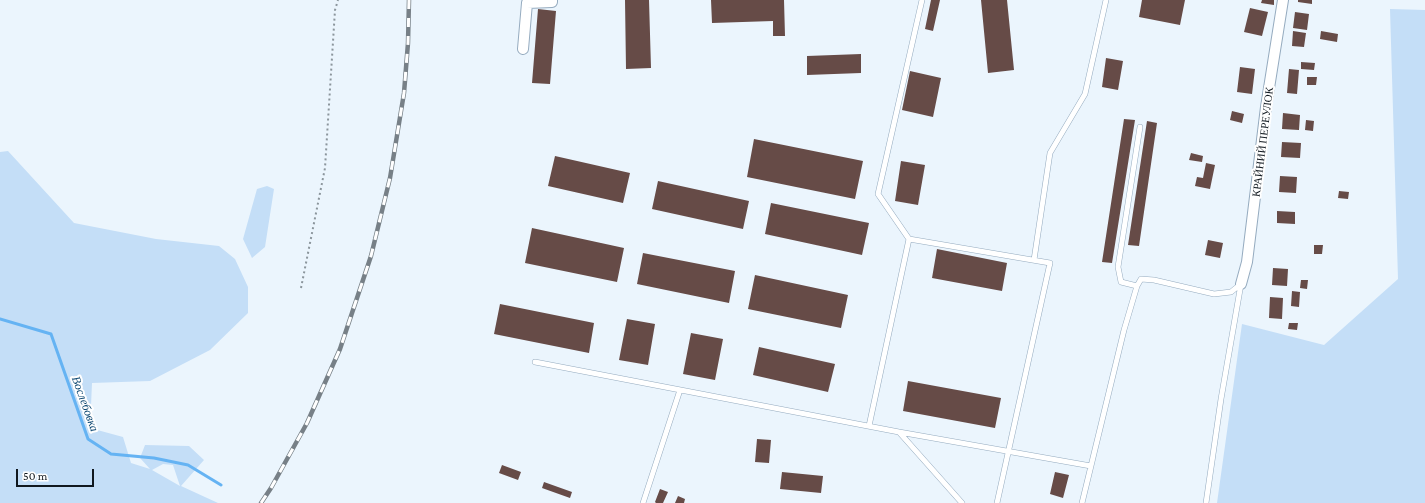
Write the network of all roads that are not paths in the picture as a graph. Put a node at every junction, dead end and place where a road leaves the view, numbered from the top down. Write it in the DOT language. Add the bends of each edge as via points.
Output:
graph roads {
  1 [pos="552,0"];
  2 [pos="922,0"];
  3 [pos="1106,0"];
  4 [pos="1283,0"];
  5 [pos="523,49"];
  6 [pos="1140,127"];
  7 [pos="909,239"];
  8 [pos="1034,260"];
  9 [pos="1241,284"];
  10 [pos="1137,286"];
  11 [pos="535,362"];
  12 [pos="680,390"];
  13 [pos="869,426"];
  14 [pos="899,432"];
  15 [pos="1008,451"];
  16 [pos="1091,466"];
  17 [pos="643,503"];
  18 [pos="962,503"];
  19 [pos="997,503"];
  20 [pos="1082,503"];
  21 [pos="1206,503"];
  1 -- 5 [label="street" via="527,3"];
  2 -- 7 [label="lane" via="878,194"];
  3 -- 8 [label="lane" via="1085,94 1050,153"];
  4 -- 9 [label="street, КРАЙНИЙ ПЕРЕУЛОК" via="1266,107 1248,262"];
  6 -- 10 [label="lane" via="1118,267 1121,282"];
  7 -- 8 [label="lane"];
  7 -- 13 [label="lane"];
  8 -- 15 [label="lane" via="1050,263"];
  9 -- 10 [label="lane" via="1231,292 1214,294 1154,280 1141,279"];
  9 -- 21 [label="lane"];
  10 -- 16 [label="lane"];
  11 -- 12 [label="lane"];
  12 -- 13 [label="lane"];
  12 -- 17 [label="lane"];
  13 -- 14 [label="lane"];
  14 -- 15 [label="lane"];
  14 -- 18 [label="lane"];
  15 -- 16 [label="lane"];
  15 -- 19 [label="lane"];
  16 -- 20 [label="lane"];
}
